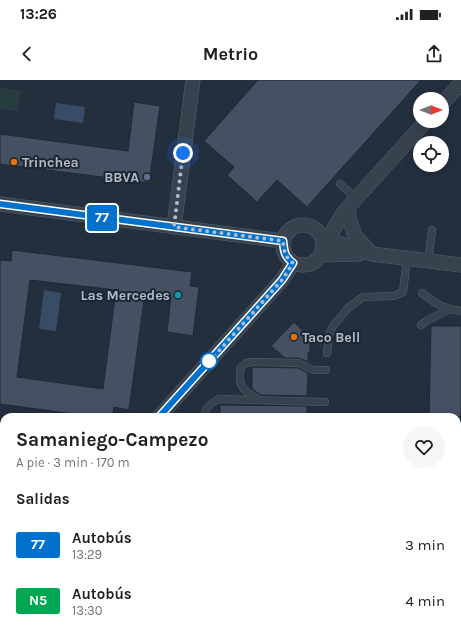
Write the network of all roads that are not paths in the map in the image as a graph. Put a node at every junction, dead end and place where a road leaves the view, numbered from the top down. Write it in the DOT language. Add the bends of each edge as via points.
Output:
graph roads {
  1 [pos="193,80"];
  2 [pos="461,83"];
  3 [pos="449,96"];
  4 [pos="420,128"];
  5 [pos="340,184"];
  6 [pos="0,204"];
  7 [pos="349,206"];
  8 [pos="174,227"];
  9 [pos="432,230"];
  10 [pos="283,241"];
  11 [pos="321,242"];
  12 [pos="372,254"];
  13 [pos="407,258"];
  14 [pos="428,261"];
  15 [pos="293,263"];
  16 [pos="461,265"];
  17 [pos="422,293"];
  18 [pos="450,309"];
  19 [pos="461,311"];
  20 [pos="421,325"];
  21 [pos="327,353"];
  22 [pos="326,370"];
  23 [pos="258,399"];
  24 [pos="325,402"];
  25 [pos="163,413"];
  26 [pos="204,413"];
  1 -- 8 [label="street"];
  2 -- 3 [label="street"];
  4 -- 7 [label="street"];
  5 -- 7 [label="lane"];
  6 -- 8 [label="street"];
  7 -- 11 [label="street" via="331,234"];
  7 -- 12 [label="street" via="349,218 355,236"];
  8 -- 10 [label="street"];
  9 -- 14 [label="lane"];
  10 -- 11 [label="street" via="285,235 294,227 301,225 311,226"];
  10 -- 15 [label="street" via="284,253"];
  11 -- 12 [label="street"];
  11 -- 15 [label="street" via="317,260 303,266"];
  12 -- 13 [label="street"];
  13 -- 14 [label="street"];
  13 -- 21 [label="lane" via="403,292 394,296 363,297 348,308 328,335"];
  14 -- 16 [label="street"];
  15 -- 25 [label="street" via="282,280"];
  17 -- 18 [label="lane" via="436,304"];
  18 -- 19 [label="lane"];
  18 -- 20 [label="lane"];
  22 -- 23 [label="lane" via="313,370 299,363 246,363 241,368 240,382 248,394"];
  23 -- 24 [label="lane"];
  23 -- 26 [label="lane" via="219,399 210,404"];
}
